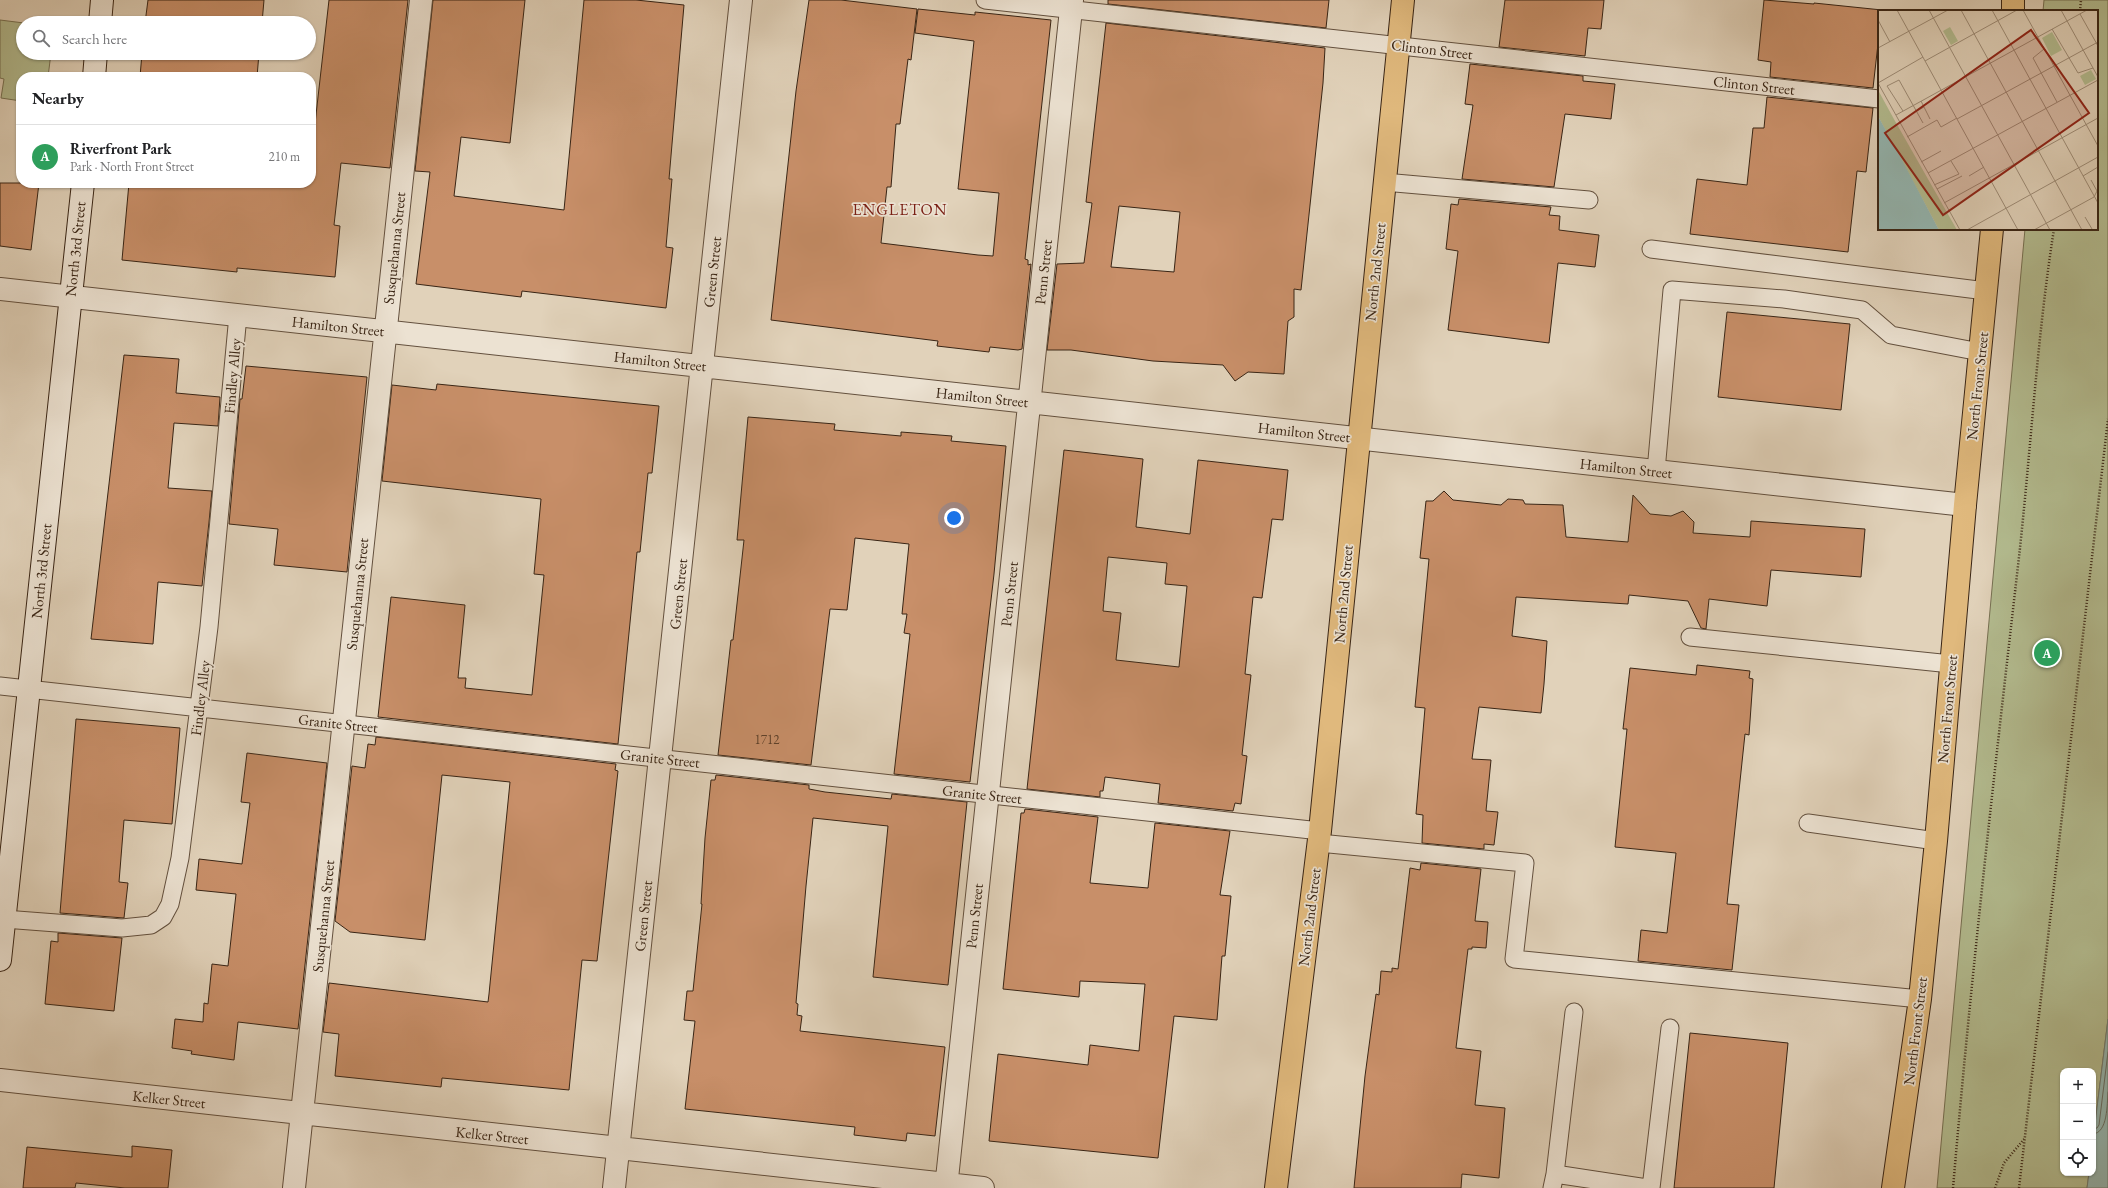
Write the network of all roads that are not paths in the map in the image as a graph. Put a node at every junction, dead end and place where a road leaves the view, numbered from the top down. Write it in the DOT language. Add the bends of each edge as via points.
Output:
graph roads {
  1 [pos="102,0"];
  2 [pos="421,0"];
  3 [pos="741,0"];
  4 [pos="985,0"];
  5 [pos="1403,0"];
  6 [pos="2014,0"];
  7 [pos="1071,5"];
  8 [pos="2013,10"];
  9 [pos="101,16"];
  10 [pos="1398,45"];
  11 [pos="95,60"];
  12 [pos="94,72"];
  13 [pos="1878,99"];
  14 [pos="1384,182"];
  15 [pos="82,188"];
  16 [pos="1589,200"];
  17 [pos="1992,230"];
  18 [pos="1651,249"];
  19 [pos="0,289"];
  20 [pos="1986,290"];
  21 [pos="70,297"];
  22 [pos="238,315"];
  23 [pos="386,331"];
  24 [pos="1980,352"];
  25 [pos="702,366"];
  26 [pos="1029,402"];
  27 [pos="1358,438"];
  28 [pos="1656,471"];
  29 [pos="1965,505"];
  30 [pos="1690,637"];
  31 [pos="1951,664"];
  32 [pos="0,686"];
  33 [pos="28,689"];
  34 [pos="199,708"];
  35 [pos="344,723"];
  36 [pos="660,758"];
  37 [pos="988,794"];
  38 [pos="1808,823"];
  39 [pos="1320,837"];
  40 [pos="1936,841"];
  41 [pos="4,919"];
  42 [pos="0,960"];
  43 [pos="1920,999"];
  44 [pos="1574,1012"];
  45 [pos="1670,1028"];
  46 [pos="0,1080"];
  47 [pos="302,1114"];
  48 [pos="618,1148"];
  49 [pos="1554,1181"];
  50 [pos="946,1186"];
  51 [pos="294,1188"];
  52 [pos="614,1188"];
  53 [pos="983,1188"];
  54 [pos="1276,1188"];
  55 [pos="1648,1188"];
  56 [pos="1651,1188"];
  57 [pos="1893,1188"];
  1 -- 9 [label="street"];
  2 -- 23 [label="street, Susquehanna Street"];
  3 -- 25 [label="street, Green Street"];
  4 -- 7 [label="lane, Clinton Street"];
  5 -- 10 [label="main road, North 2nd Street"];
  6 -- 8 [label="main road"];
  7 -- 10 [label="lane, Clinton Street"];
  7 -- 26 [label="street, Penn Street"];
  10 -- 13 [label="lane, Clinton Street"];
  10 -- 14 [label="main road, North 2nd Street"];
  11 -- 12 [label="street"];
  14 -- 16 [label="lane"];
  14 -- 27 [label="main road, North 2nd Street"];
  15 -- 21 [label="street, North 3rd Street"];
  17 -- 20 [label="main road, North Front Street"];
  18 -- 20 [label="lane"];
  19 -- 21 [label="street, Hamilton Street"];
  20 -- 24 [label="main road, North Front Street"];
  21 -- 22 [label="street, Hamilton Street"];
  21 -- 33 [label="street, North 3rd Street"];
  22 -- 23 [label="street, Hamilton Street"];
  22 -- 34 [label="lane, Findley Alley"];
  23 -- 25 [label="street, Hamilton Street"];
  23 -- 35 [label="street, Susquehanna Street"];
  24 -- 28 [label="lane" via="1890,335 1862,310 1784,299 1672,290"];
  24 -- 29 [label="main road, North Front Street"];
  25 -- 26 [label="street, Hamilton Street"];
  25 -- 36 [label="street, Green Street"];
  26 -- 27 [label="street, Hamilton Street"];
  26 -- 37 [label="street, Penn Street"];
  27 -- 28 [label="street, Hamilton Street"];
  27 -- 39 [label="main road, North 2nd Street"];
  28 -- 29 [label="street, Hamilton Street"];
  29 -- 31 [label="main road, North Front Street"];
  30 -- 31 [label="lane"];
  31 -- 40 [label="main road, North Front Street"];
  32 -- 33 [label="lane, Granite Street"];
  33 -- 34 [label="lane, Granite Street"];
  33 -- 41 [label="street, North 3rd Street"];
  34 -- 35 [label="lane, Granite Street"];
  34 -- 41 [label="lane, Findley Alley" via="180,858 170,904 163,917 151,925 122,928"];
  35 -- 36 [label="lane, Granite Street"];
  35 -- 47 [label="street, Susquehanna Street"];
  36 -- 37 [label="lane, Granite Street"];
  36 -- 48 [label="street, Green Street"];
  37 -- 39 [label="lane, Granite Street"];
  37 -- 50 [label="street, Penn Street"];
  38 -- 40 [label="lane"];
  39 -- 43 [label="lane, Granite Street" via="1525,863 1514,959"];
  39 -- 54 [label="main road, North 2nd Street"];
  40 -- 43 [label="main road, North Front Street"];
  41 -- 42 [label="street, North 3rd Street"];
  43 -- 57 [label="main road, North Front Street"];
  44 -- 49 [label="lane"];
  45 -- 56 [label="lane"];
  46 -- 47 [label="street, Kelker Street"];
  47 -- 48 [label="street, Kelker Street"];
  47 -- 51 [label="street, Susquehanna Street"];
  48 -- 50 [label="street, Kelker Street"];
  48 -- 52 [label="street, Green Street"];
  49 -- 55 [label="lane"];
  50 -- 53 [label="street, Kelker Street"];
}
